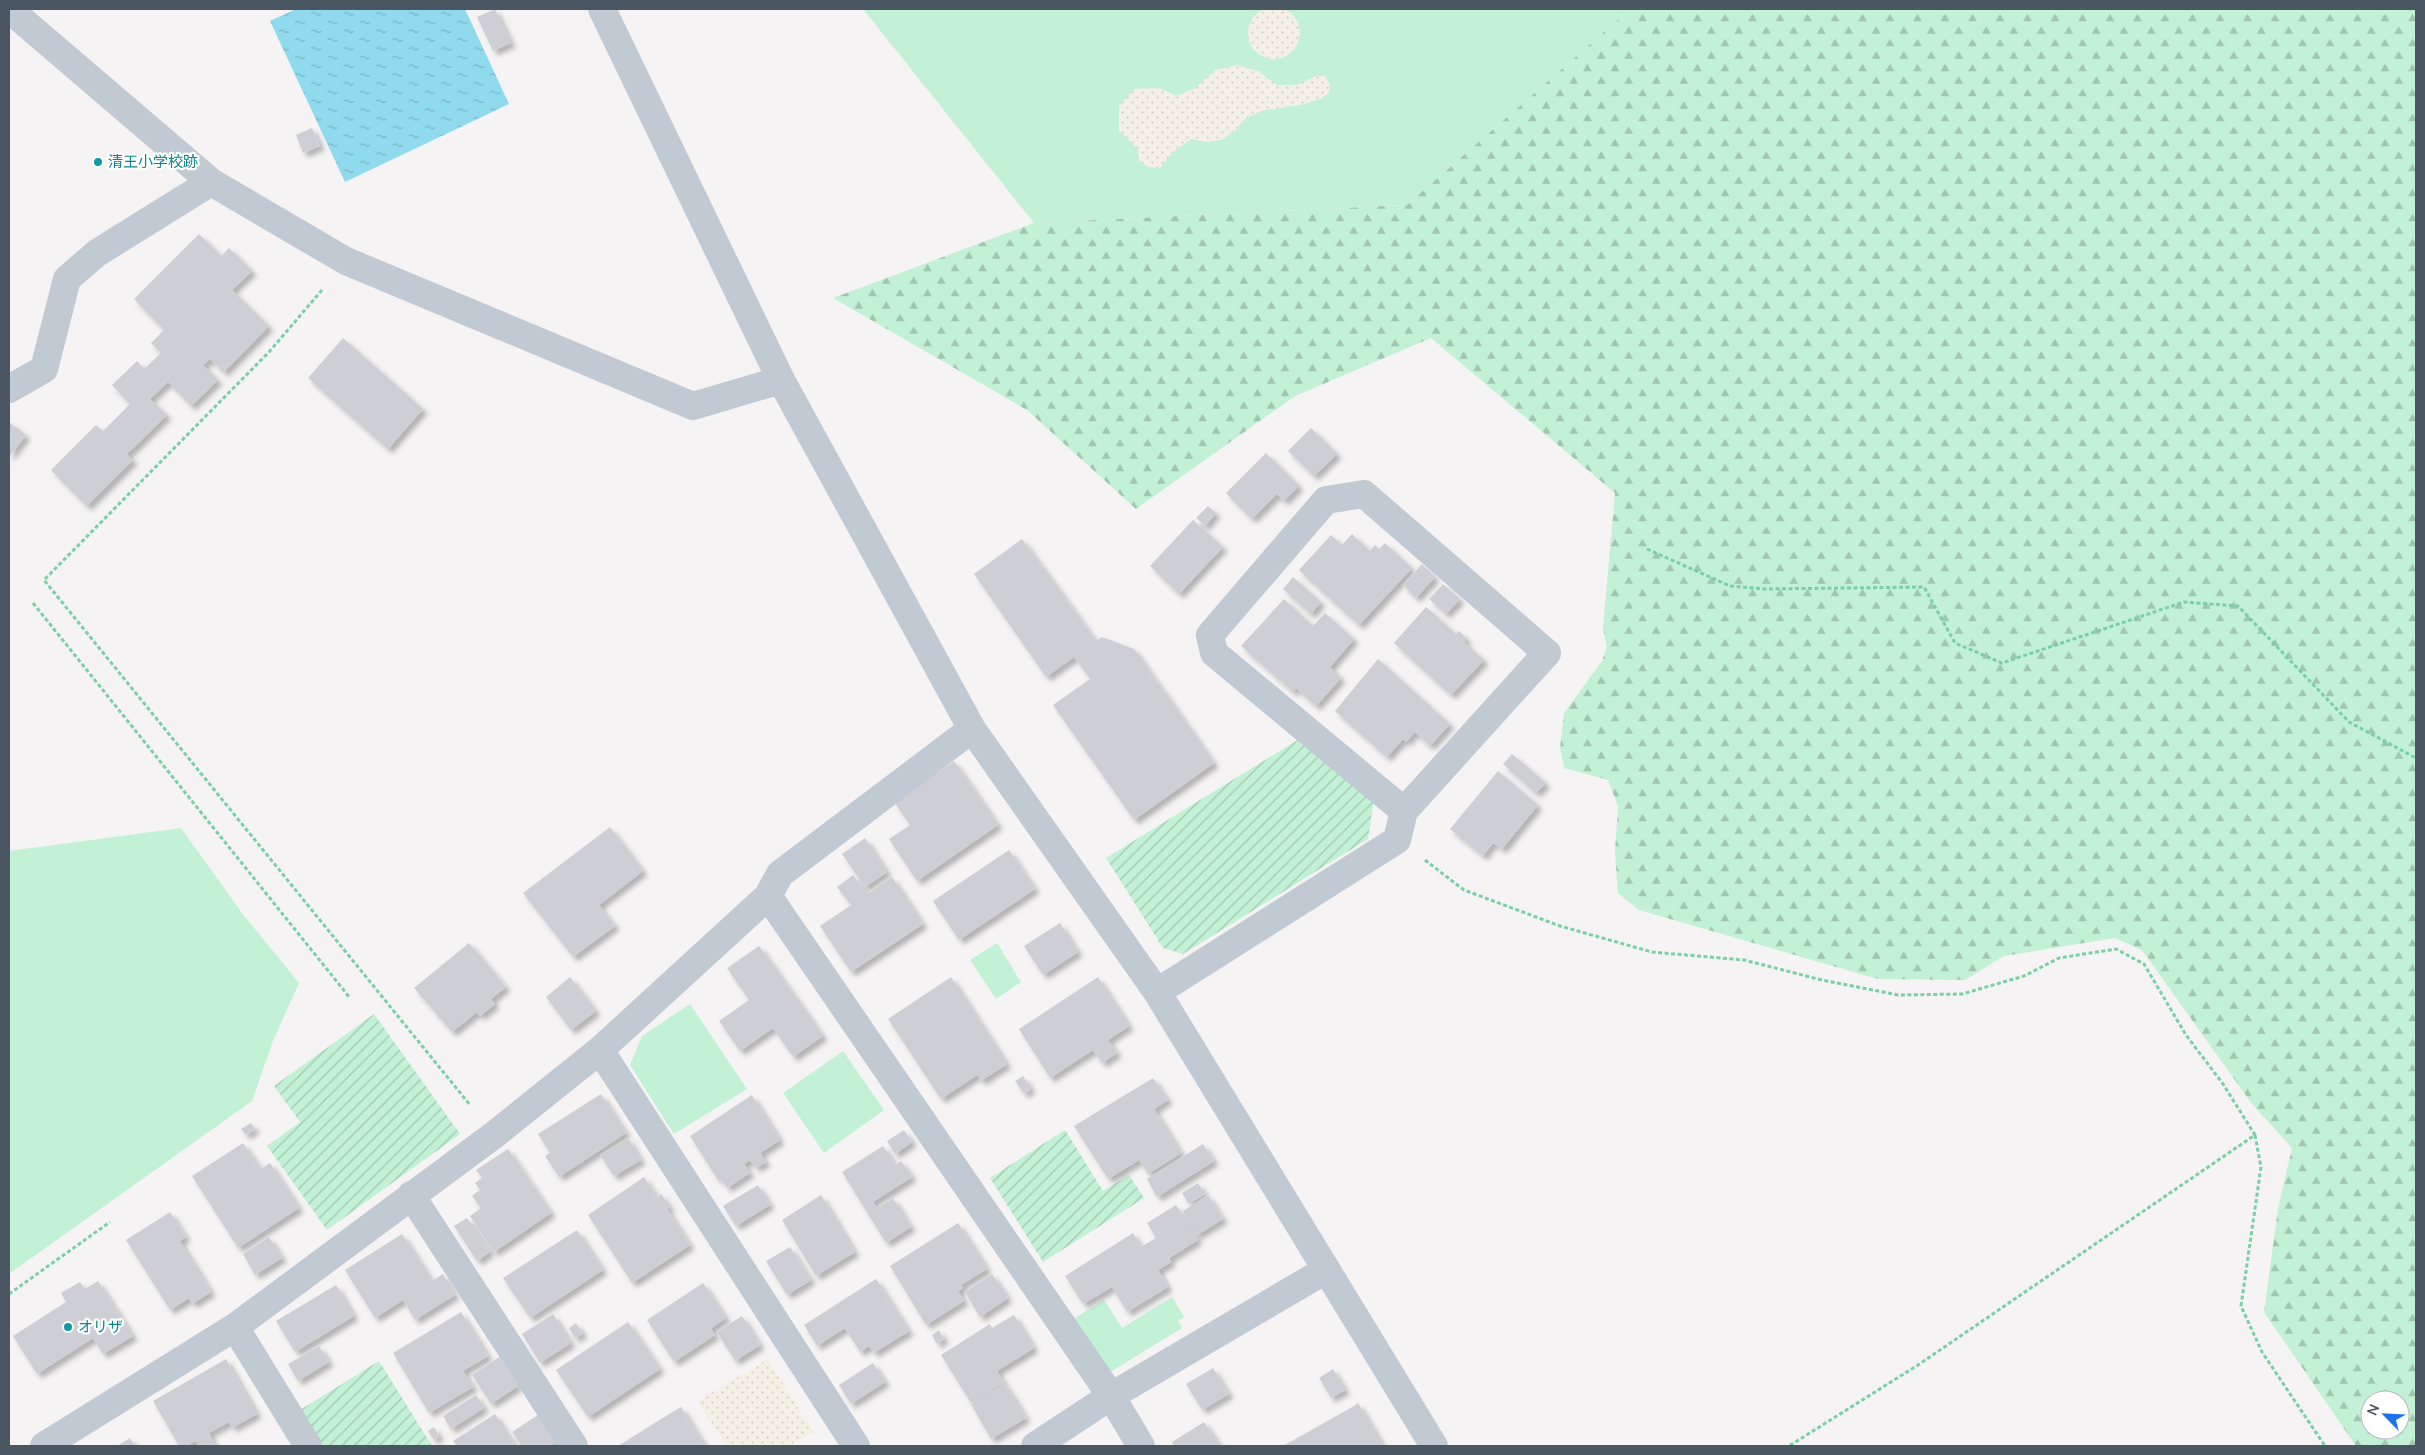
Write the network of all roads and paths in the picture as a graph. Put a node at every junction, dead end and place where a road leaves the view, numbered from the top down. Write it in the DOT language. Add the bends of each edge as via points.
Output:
graph roads {
  1 [pos="9,9"];
  2 [pos="602,9"];
  3 [pos="211,182"];
  4 [pos="346,261"];
  5 [pos="781,380"];
  6 [pos="9,389"];
  7 [pos="1647,549"];
  8 [pos="33,603"];
  9 [pos="972,729"];
  10 [pos="2416,758"];
  11 [pos="1404,811"];
  12 [pos="1396,840"];
  13 [pos="768,896"];
  14 [pos="1157,992"];
  15 [pos="350,998"];
  16 [pos="600,1050"];
  17 [pos="494,1135"];
  18 [pos="2255,1135"];
  19 [pos="410,1195"];
  20 [pos="110,1222"];
  21 [pos="1326,1270"];
  22 [pos="9,1294"];
  23 [pos="234,1327"];
  24 [pos="1111,1396"];
  25 [pos="44,1446"];
  26 [pos="308,1446"];
  27 [pos="574,1446"];
  28 [pos="856,1446"];
  29 [pos="1035,1446"];
  30 [pos="1141,1446"];
  31 [pos="1434,1446"];
  32 [pos="1789,1446"];
  33 [pos="2325,1446"];
  1 -- 3 [label="street"];
  2 -- 5 [label="street"];
  3 -- 4 [label="street"];
  3 -- 6 [label="street" via="97,253 67,279 44,369"];
  4 -- 5 [label="street" via="693,406"];
  4 -- 17 [label="path" via="269,352 44,580"];
  5 -- 9 [label="street"];
  7 -- 10 [label="path" via="1730,586 1765,589 1924,587 1955,644 2002,663 2184,602 2238,606 2349,722"];
  8 -- 15 [label="path"];
  9 -- 13 [label="street" via="780,874"];
  9 -- 14 [label="street"];
  11 -- 11 [label="street" via="1547,653 1364,494 1326,500 1210,635 1214,653"];
  11 -- 12 [label="street"];
  12 -- 14 [label="street"];
  12 -- 18 [label="path" via="1464,890 1560,926 1652,952 1744,960 1898,995 1962,994 2024,976 2059,958 2116,949 2144,964 2186,1035 2223,1084"];
  13 -- 16 [label="street"];
  13 -- 24 [label="street"];
  14 -- 21 [label="street"];
  16 -- 17 [label="street"];
  16 -- 28 [label="street"];
  17 -- 19 [label="street"];
  18 -- 32 [label="path" via="1918,1365"];
  18 -- 33 [label="path" via="2261,1167 2241,1306 2262,1352"];
  19 -- 23 [label="street"];
  19 -- 27 [label="street"];
  20 -- 22 [label="path"];
  21 -- 24 [label="street"];
  21 -- 31 [label="street"];
  23 -- 25 [label="street"];
  23 -- 26 [label="street"];
  24 -- 29 [label="street"];
  24 -- 30 [label="street"];
}
